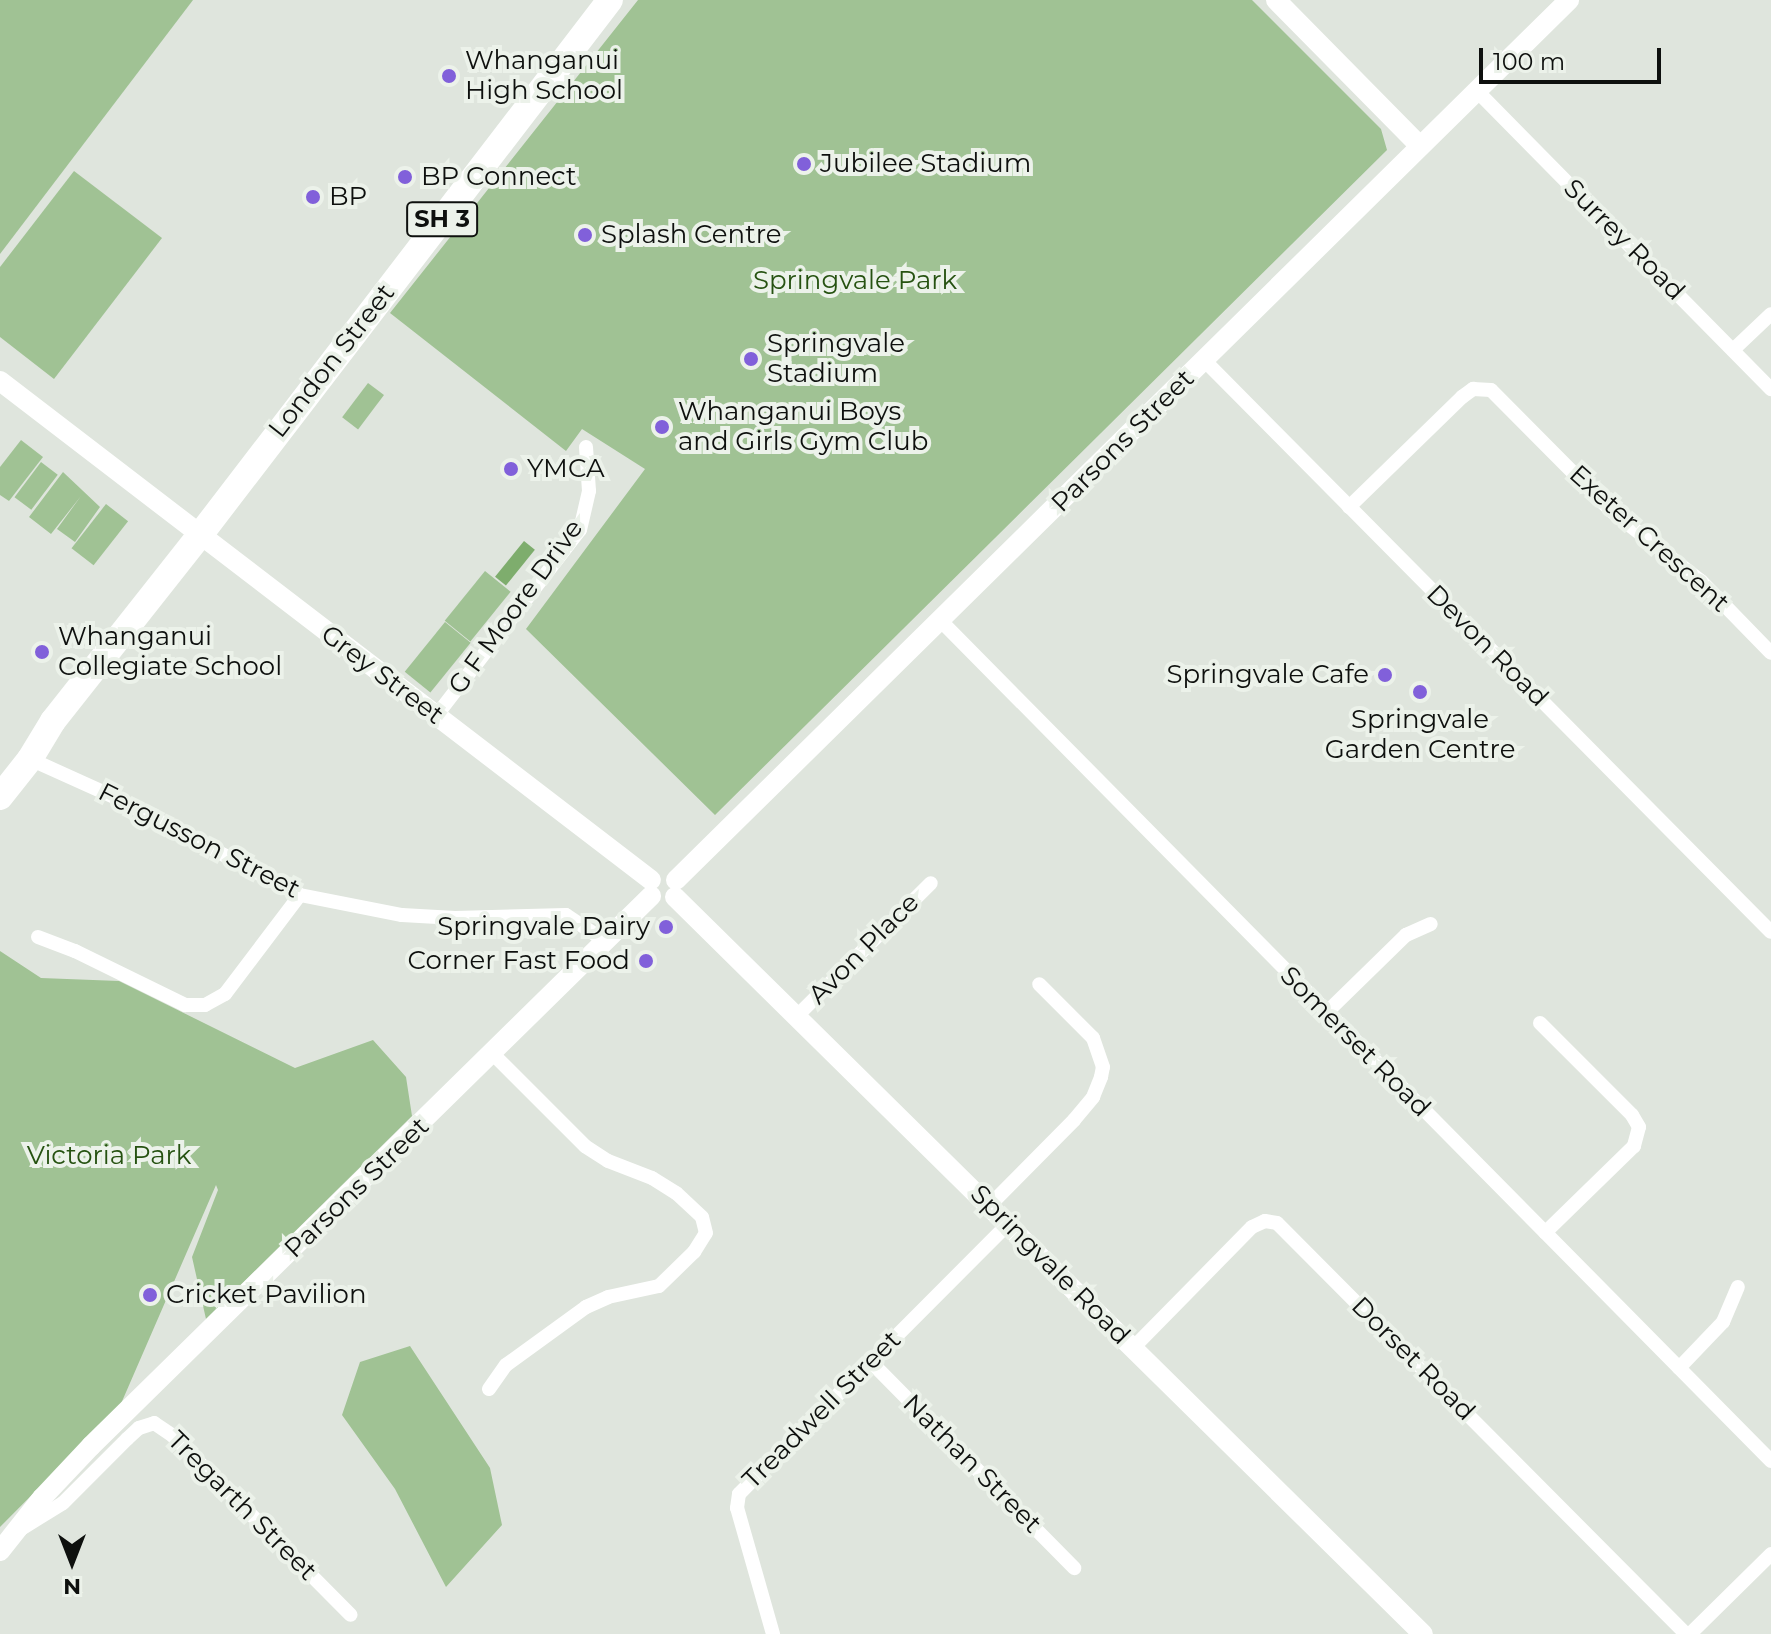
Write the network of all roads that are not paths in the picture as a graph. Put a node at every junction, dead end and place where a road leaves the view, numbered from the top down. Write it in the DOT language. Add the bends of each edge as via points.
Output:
graph roads {
  1 [pos="610,0"];
  2 [pos="1276,0"];
  3 [pos="1569,0"];
  4 [pos="1477,91"];
  5 [pos="1420,146"];
  6 [pos="1771,314"];
  7 [pos="1733,350"];
  8 [pos="1204,360"];
  9 [pos="0,381"];
  10 [pos="1771,389"];
  11 [pos="586,447"];
  12 [pos="1349,507"];
  13 [pos="200,535"];
  14 [pos="941,621"];
  15 [pos="1771,653"];
  16 [pos="436,716"];
  17 [pos="53,721"];
  18 [pos="30,759"];
  19 [pos="0,773"];
  20 [pos="0,797"];
  21 [pos="931,883"];
  22 [pos="651,888"];
  23 [pos="676,889"];
  24 [pos="300,895"];
  25 [pos="1431,924"];
  26 [pos="1771,932"];
  27 [pos="38,937"];
  28 [pos="605,941"];
  29 [pos="1039,984"];
  30 [pos="1326,1013"];
  31 [pos="798,1015"];
  32 [pos="1540,1023"];
  33 [pos="493,1054"];
  34 [pos="990,1205"];
  35 [pos="1009,1223"];
  36 [pos="1545,1233"];
  37 [pos="1738,1287"];
  38 [pos="1134,1347"];
  39 [pos="870,1361"];
  40 [pos="1679,1368"];
  41 [pos="489,1389"];
  42 [pos="1771,1461"];
  43 [pos="16,1531"];
  44 [pos="0,1551"];
  45 [pos="1771,1554"];
  46 [pos="1074,1568"];
  47 [pos="351,1615"];
  48 [pos="773,1634"];
  49 [pos="1423,1634"];
  50 [pos="1688,1634"];
  1 -- 13 [label="highway, London Street / SH 3"];
  2 -- 5 [label="street"];
  3 -- 4 [label="street, Parsons Street"];
  4 -- 5 [label="street, Parsons Street"];
  4 -- 7 [label="street, Surrey Road"];
  5 -- 8 [label="street, Parsons Street"];
  6 -- 7 [label="street"];
  7 -- 10 [label="street, Surrey Road"];
  8 -- 12 [label="street, Devon Road"];
  8 -- 14 [label="street, Parsons Street"];
  9 -- 13 [label="street, Grey Street"];
  11 -- 16 [label="street, G F Moore Drive" via="589,491 580,530"];
  12 -- 15 [label="street, Exeter Crescent" via="1462,397 1473,389 1491,390 1610,510 1701,581"];
  12 -- 26 [label="street, Devon Road"];
  13 -- 16 [label="street, Grey Street"];
  13 -- 17 [label="highway, London Street / SH 3"];
  14 -- 23 [label="street, Parsons Street"];
  14 -- 30 [label="street, Somerset Road"];
  16 -- 22 [label="street, Grey Street"];
  17 -- 18 [label="highway, London Street / SH 3"];
  17 -- 19 [label="highway, London Street / SH 3"];
  18 -- 20 [label="highway, London Street / SH 3"];
  18 -- 24 [label="street, Fergusson Street"];
  21 -- 31 [label="street, Avon Place"];
  22 -- 23 [label="street" via="664,873"];
  22 -- 28 [label="street, Parsons Street"];
  23 -- 31 [label="street, Springvale Road"];
  24 -- 27 [label="street" via="225,994 205,1005 185,1005"];
  24 -- 28 [label="street, Fergusson Street" via="402,915 566,915"];
  25 -- 30 [label="street" via="1406,935"];
  28 -- 33 [label="street, Parsons Street"];
  29 -- 34 [label="street" via="1093,1038 1101,1077 1074,1120"];
  30 -- 36 [label="street, Somerset Road"];
  31 -- 34 [label="street, Springvale Road"];
  32 -- 36 [label="street" via="1639,1127 1634,1146"];
  33 -- 41 [label="street" via="585,1146 676,1193 702,1217 706,1233 659,1286 586,1307 506,1365"];
  33 -- 43 [label="street, Parsons Street" via="91,1446"];
  34 -- 35 [label="street, Springvale Road"];
  35 -- 38 [label="street, Springvale Road"];
  35 -- 39 [label="street, Treadwell Street"];
  36 -- 40 [label="street, Somerset Road"];
  37 -- 40 [label="street" via="1723,1322"];
  38 -- 49 [label="street, Springvale Road"];
  38 -- 50 [label="street, Dorset Road" via="1245,1234 1258,1223 1277,1223"];
  39 -- 46 [label="street, Nathan Street"];
  39 -- 48 [label="street, Treadwell Street" via="739,1494 737,1508"];
  40 -- 42 [label="street, Somerset Road"];
  43 -- 44 [label="street, Parsons Street"];
  43 -- 47 [label="street, Tregarth Street" via="63,1503 139,1428 154,1423"];
  45 -- 50 [label="street"];
}
